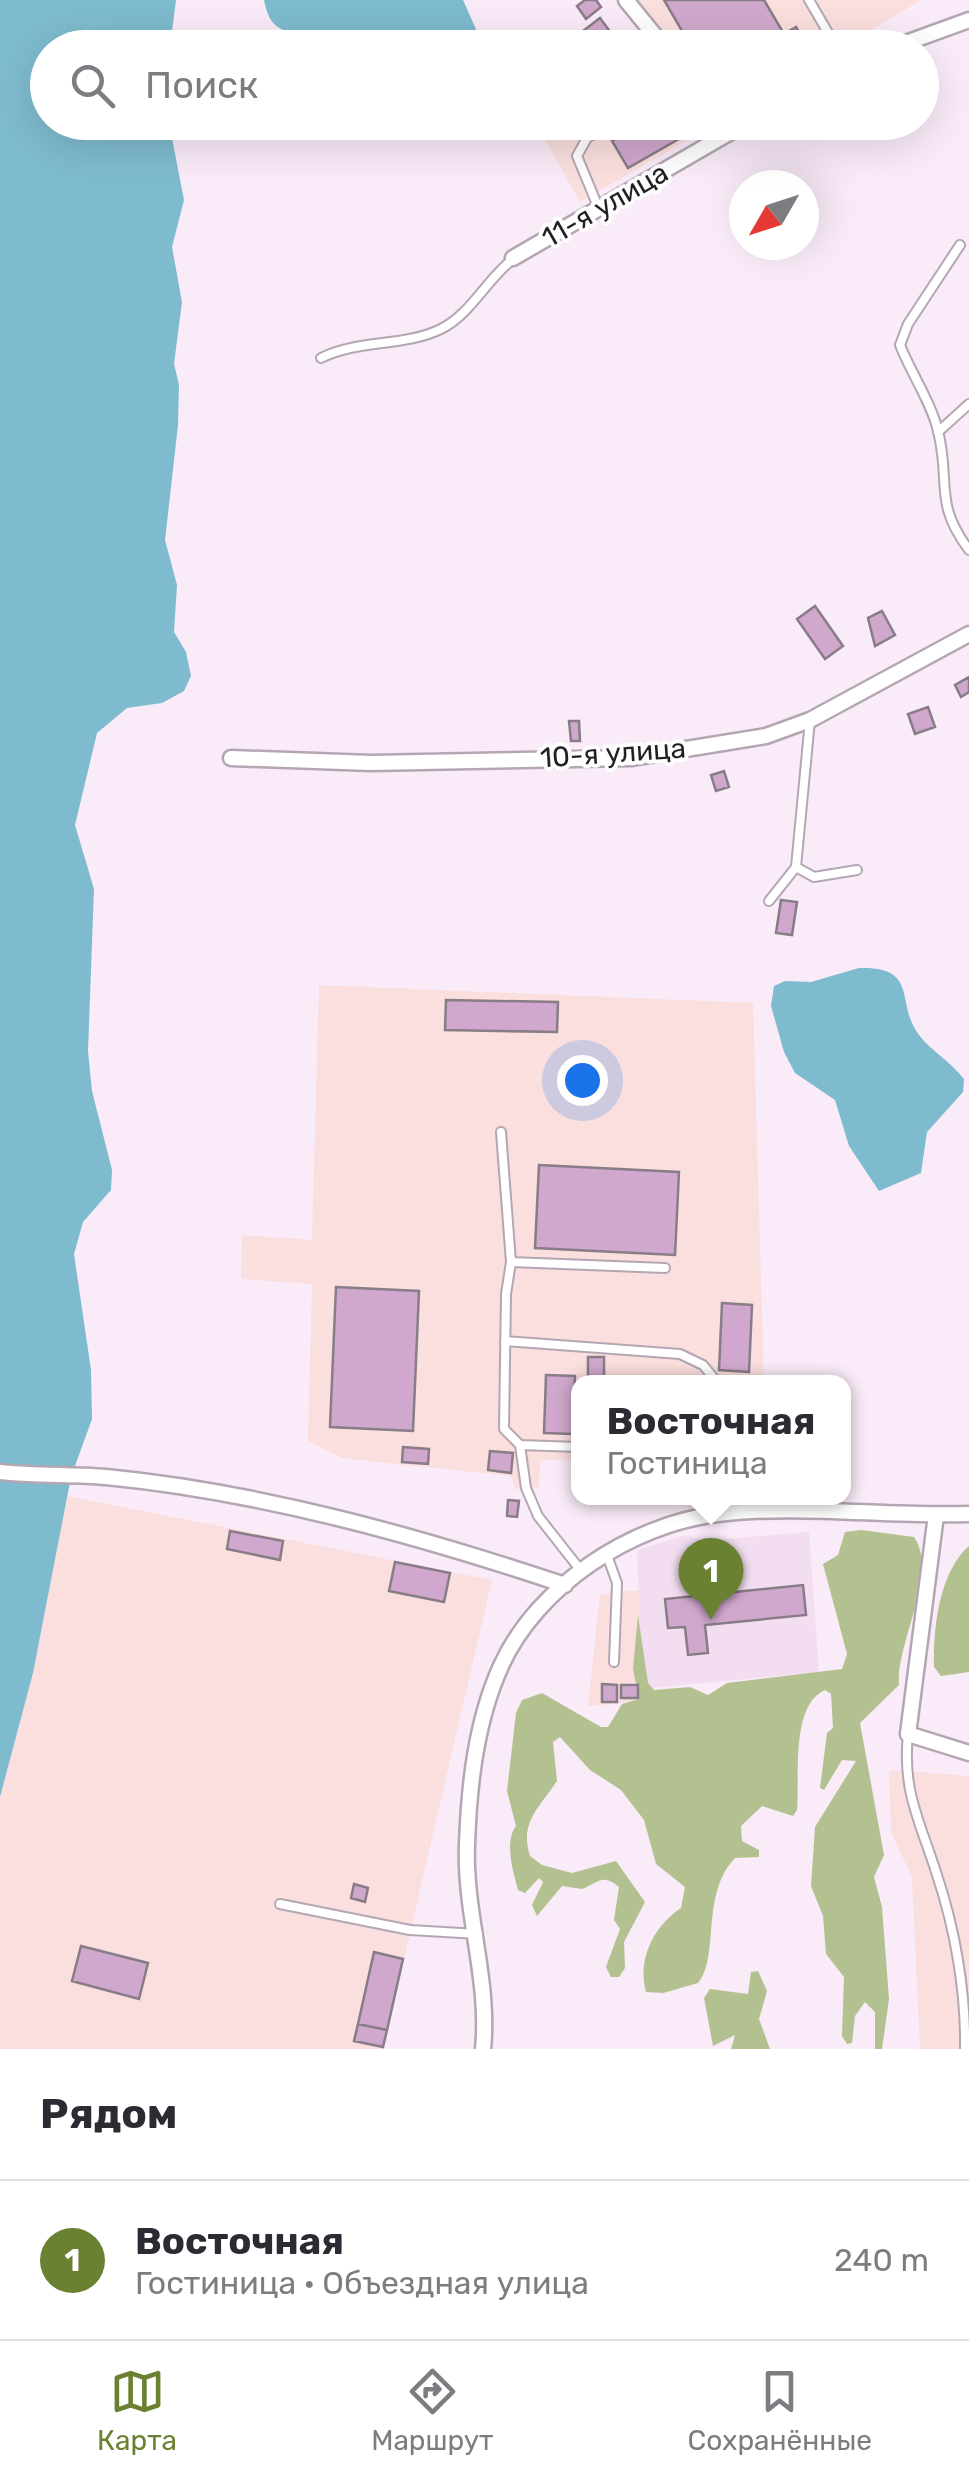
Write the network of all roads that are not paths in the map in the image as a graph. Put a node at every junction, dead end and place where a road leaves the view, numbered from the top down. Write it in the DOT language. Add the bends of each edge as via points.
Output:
graph roads {
  1 [pos="626,0"];
  2 [pos="809,0"];
  3 [pos="969,20"];
  4 [pos="651,30"];
  5 [pos="827,30"];
  6 [pos="939,31"];
  7 [pos="587,140"];
  8 [pos="718,140"];
  9 [pos="599,208"];
  10 [pos="960,245"];
  11 [pos="514,258"];
  12 [pos="321,358"];
  13 [pos="969,404"];
  14 [pos="938,432"];
  15 [pos="969,550"];
  16 [pos="969,634"];
  17 [pos="810,720"];
  18 [pos="231,758"];
  19 [pos="796,866"];
  20 [pos="857,870"];
  21 [pos="768,901"];
  22 [pos="500,1132"];
  23 [pos="511,1262"];
  24 [pos="666,1268"];
  25 [pos="504,1342"];
  26 [pos="711,1375"];
  27 [pos="520,1445"];
  28 [pos="571,1447"];
  29 [pos="0,1472"];
  30 [pos="732,1505"];
  31 [pos="969,1514"];
  32 [pos="936,1515"];
  33 [pos="607,1555"];
  34 [pos="582,1572"];
  35 [pos="565,1585"];
  36 [pos="614,1662"];
  37 [pos="908,1734"];
  38 [pos="969,1753"];
  39 [pos="280,1904"];
  40 [pos="478,1934"];
  41 [pos="483,2049"];
  42 [pos="965,2049"];
  1 -- 4 [label="street"];
  2 -- 5 [label="lane"];
  3 -- 6 [label="street"];
  7 -- 9 [label="lane" via="577,156"];
  8 -- 9 [label="street, 11-я улица"];
  9 -- 11 [label="street, 11-я улица"];
  10 -- 14 [label="lane" via="900,345"];
  11 -- 12 [label="lane" via="440,330 346,346"];
  13 -- 14 [label="lane"];
  14 -- 15 [label="lane" via="944,505"];
  16 -- 17 [label="street, 10-я улица"];
  17 -- 18 [label="street, 10-я улица" via="766,736 631,758 372,764"];
  17 -- 19 [label="lane"];
  19 -- 20 [label="lane" via="814,877"];
  19 -- 21 [label="lane"];
  22 -- 23 [label="lane"];
  23 -- 24 [label="lane"];
  23 -- 25 [label="lane"];
  25 -- 26 [label="lane" via="680,1354"];
  25 -- 27 [label="lane" via="504,1429"];
  27 -- 28 [label="lane"];
  27 -- 34 [label="lane" via="538,1516"];
  29 -- 35 [label="street" via="103,1477 238,1498 402,1536"];
  30 -- 32 [label="street"];
  30 -- 33 [label="street"];
  31 -- 32 [label="street"];
  32 -- 37 [label="street"];
  33 -- 34 [label="street"];
  33 -- 36 [label="lane" via="616,1582"];
  34 -- 35 [label="street"];
  35 -- 40 [label="street" via="516,1638 488,1701 475,1755 467,1851"];
  37 -- 38 [label="street"];
  37 -- 42 [label="lane" via="906,1782 948,1916"];
  39 -- 40 [label="lane" via="410,1930"];
  40 -- 41 [label="street"];
}
